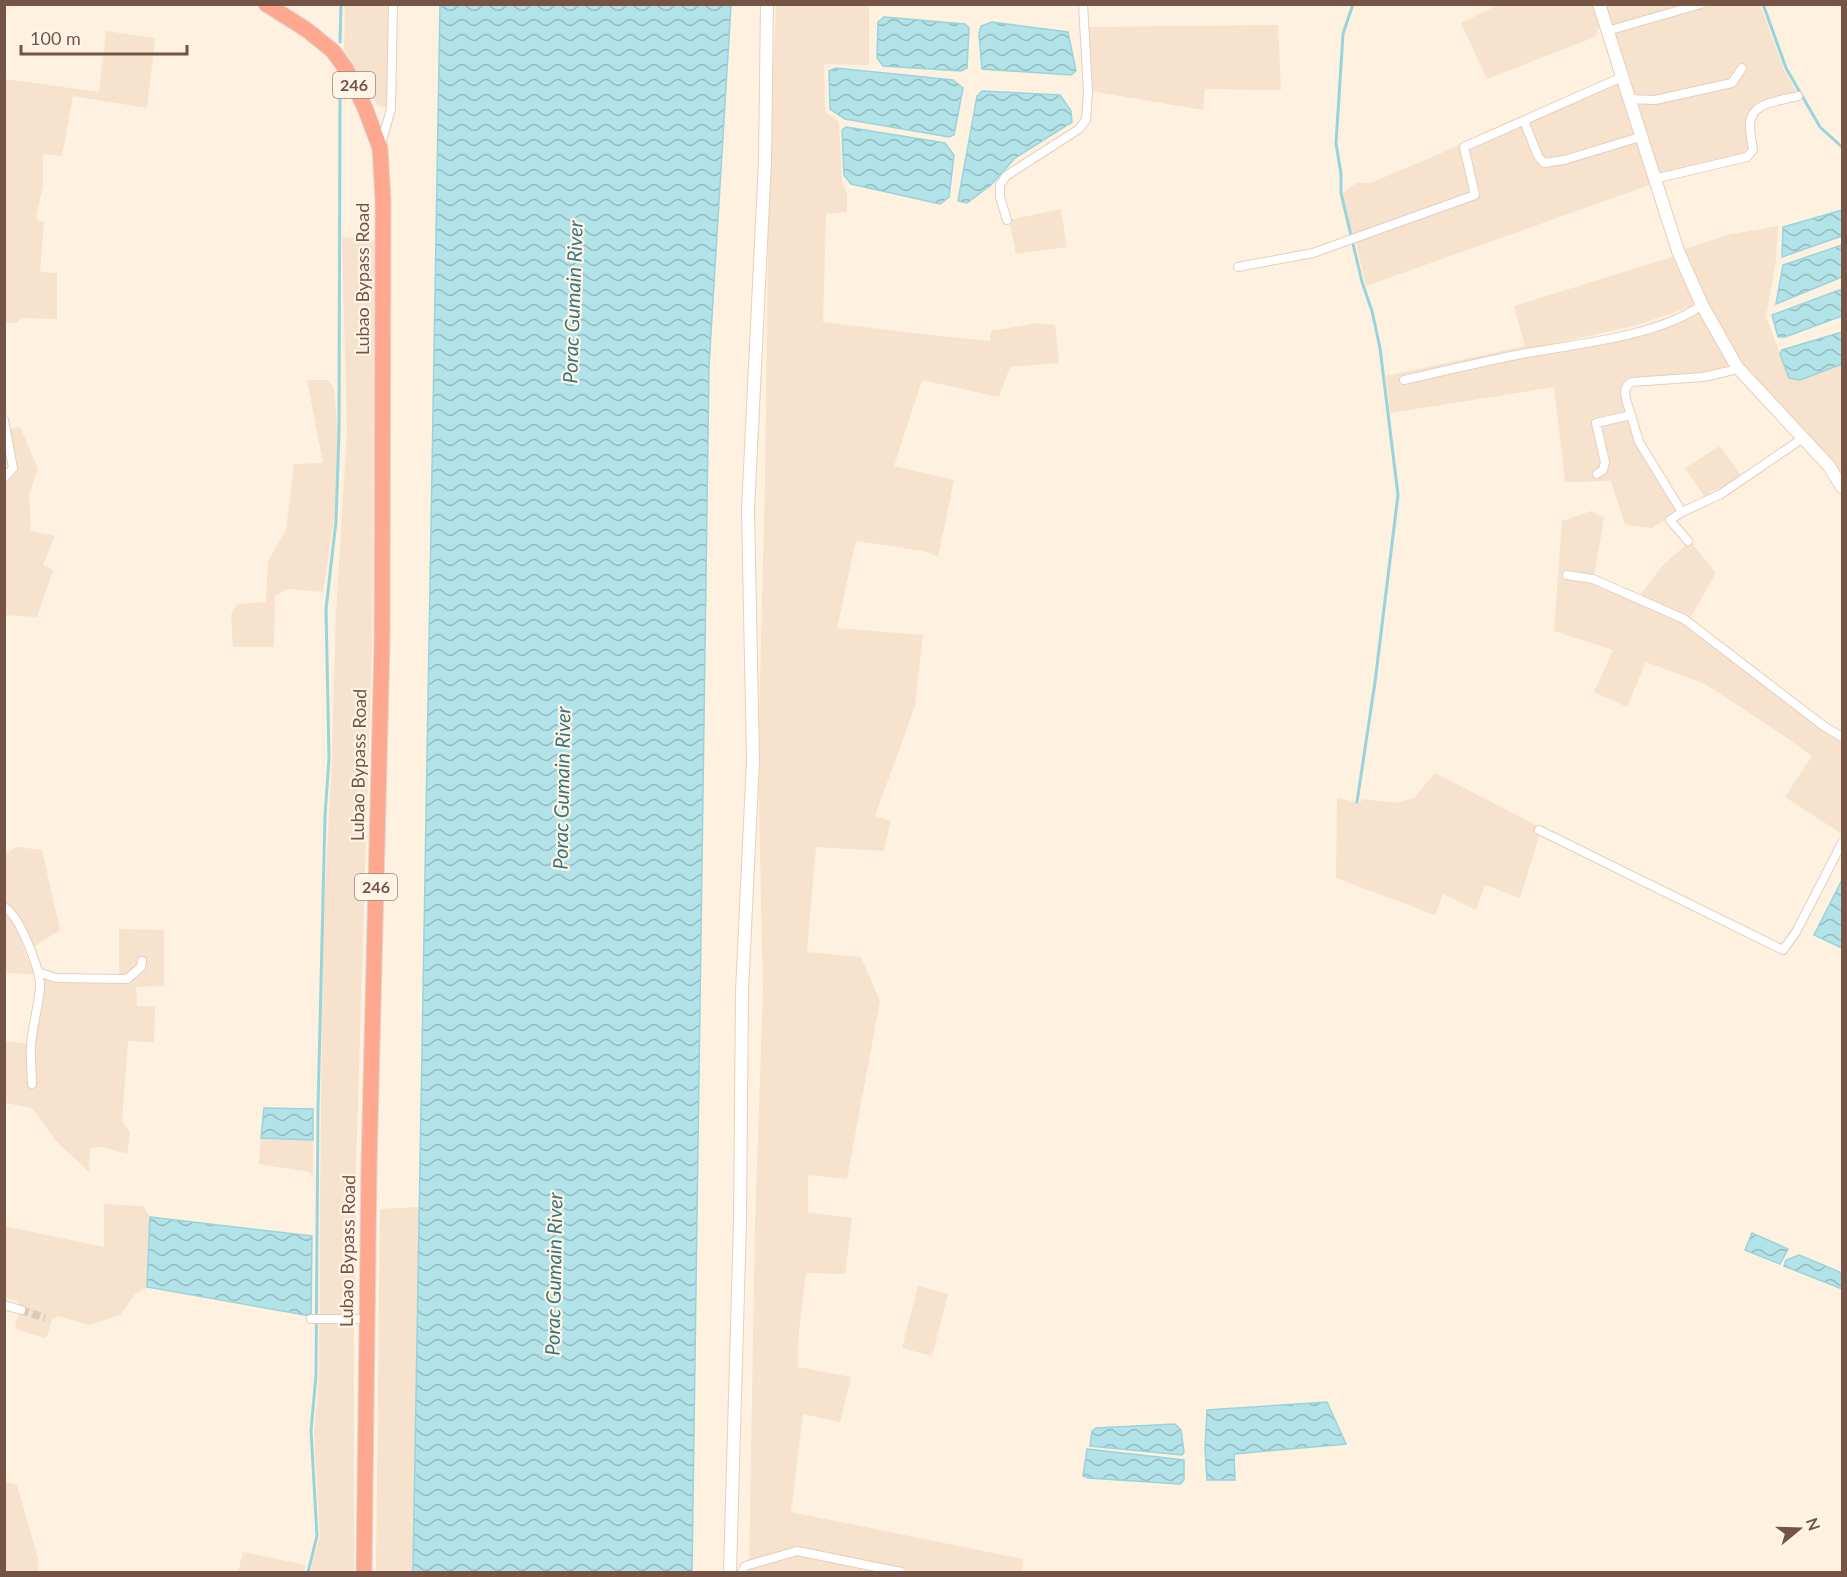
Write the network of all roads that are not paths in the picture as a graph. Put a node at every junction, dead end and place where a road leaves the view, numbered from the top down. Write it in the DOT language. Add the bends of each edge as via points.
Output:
graph roads {
  1 [pos="266,4"];
  2 [pos="393,4"];
  3 [pos="767,4"];
  4 [pos="1083,4"];
  5 [pos="1599,4"];
  6 [pos="1701,4"];
  7 [pos="1607,31"];
  8 [pos="1742,68"];
  9 [pos="1622,77"];
  10 [pos="1798,96"];
  11 [pos="1628,99"];
  12 [pos="1524,121"];
  13 [pos="1640,137"];
  14 [pos="380,148"];
  15 [pos="1654,179"];
  16 [pos="1007,220"];
  17 [pos="1238,267"];
  18 [pos="1702,305"];
  19 [pos="1737,367"];
  20 [pos="1404,380"];
  21 [pos="1630,415"];
  22 [pos="4,420"];
  23 [pos="1803,438"];
  24 [pos="1597,474"];
  25 [pos="4,478"];
  26 [pos="1842,487"];
  27 [pos="1682,512"];
  28 [pos="1688,541"];
  29 [pos="1567,575"];
  30 [pos="1842,736"];
  31 [pos="1539,830"];
  32 [pos="1842,843"];
  33 [pos="4,907"];
  34 [pos="142,960"];
  35 [pos="38,972"];
  36 [pos="32,1084"];
  37 [pos="4,1305"];
  38 [pos="21,1310"];
  39 [pos="315,1319"];
  40 [pos="366,1319"];
  41 [pos="364,1572"];
  42 [pos="730,1572"];
  43 [pos="742,1572"];
  44 [pos="901,1572"];
  1 -- 14 [label="highway, Lubao Bypass Road / 246" via="333,51 365,108"];
  2 -- 14 [label="street" via="391,109"];
  3 -- 42 [label="street" via="765,161 748,510 753,760 741,991 740,1221"];
  4 -- 16 [label="street" via="1086,120 1079,129 1006,176 1000,185 1000,197"];
  5 -- 7 [label="street"];
  6 -- 7 [label="street"];
  7 -- 9 [label="street"];
  8 -- 11 [label="street" via="1732,83 1655,100"];
  9 -- 11 [label="street"];
  9 -- 12 [label="street"];
  10 -- 15 [label="street" via="1758,107 1752,114 1753,150 1747,157"];
  11 -- 13 [label="street"];
  12 -- 13 [label="street" via="1544,163"];
  12 -- 17 [label="street" via="1464,147 1475,195 1313,253"];
  13 -- 15 [label="street"];
  14 -- 40 [label="highway, Lubao Bypass Road / 246" via="382,631"];
  15 -- 18 [label="street" via="1678,251"];
  18 -- 19 [label="street"];
  18 -- 20 [label="street" via="1686,316 1622,336"];
  19 -- 21 [label="street" via="1703,377 1627,384"];
  19 -- 23 [label="street"];
  21 -- 24 [label="street" via="1596,423 1605,462"];
  21 -- 27 [label="street" via="1639,442"];
  22 -- 25 [label="street" via="13,468"];
  23 -- 26 [label="street"];
  23 -- 27 [label="street" via="1721,494"];
  27 -- 28 [label="street" via="1670,520"];
  29 -- 30 [label="street" via="1593,579 1688,621 1768,685"];
  31 -- 32 [label="street" via="1783,950"];
  33 -- 35 [label="street" via="18,922"];
  34 -- 35 [label="street" via="141,967 127,979 56,978"];
  35 -- 36 [label="street"];
  37 -- 38 [label="street"];
  39 -- 40 [label="street"];
  40 -- 41 [label="highway, Lubao Bypass Road / 246"];
  43 -- 44 [label="street" via="745,1566 797,1551"];
}
